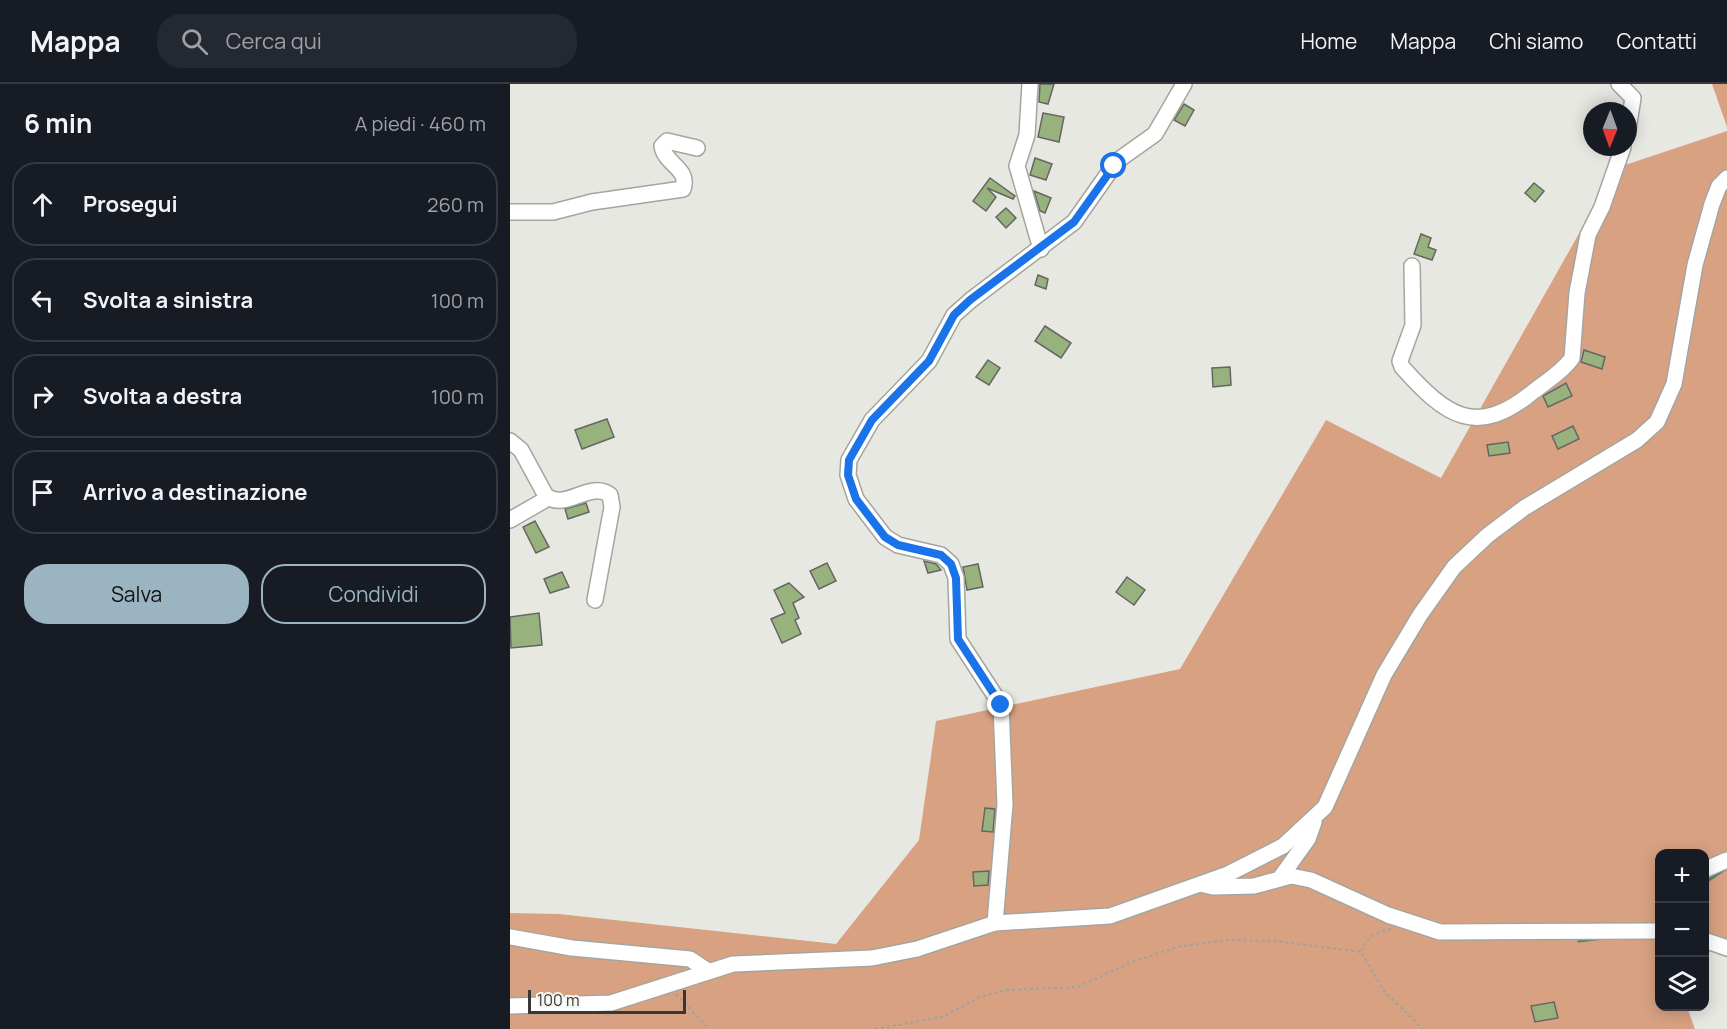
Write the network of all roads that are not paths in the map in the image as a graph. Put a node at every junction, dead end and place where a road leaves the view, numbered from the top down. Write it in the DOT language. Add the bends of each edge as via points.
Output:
graph roads {
  1 [pos="1030,84"];
  2 [pos="1184,84"];
  3 [pos="1619,84"];
  4 [pos="1632,102"];
  5 [pos="698,148"];
  6 [pos="1620,156"];
  7 [pos="1727,178"];
  8 [pos="510,212"];
  9 [pos="1041,249"];
  10 [pos="1412,266"];
  11 [pos="510,441"];
  12 [pos="546,496"];
  13 [pos="510,520"];
  14 [pos="595,600"];
  15 [pos="1314,819"];
  16 [pos="1727,860"];
  17 [pos="1709,868"];
  18 [pos="1280,878"];
  19 [pos="1199,884"];
  20 [pos="994,923"];
  21 [pos="1655,931"];
  22 [pos="510,937"];
  23 [pos="1709,942"];
  24 [pos="1727,948"];
  25 [pos="708,971"];
  26 [pos="510,1006"];
  1 -- 9 [label="street" via="1027,135 1017,166"];
  2 -- 9 [label="street" via="1155,134 1122,155 1074,222"];
  3 -- 4 [label="street"];
  5 -- 8 [label="street" via="667,141 662,146 663,155 683,173 683,189 592,202 553,212"];
  6 -- 10 [label="street" via="1588,236 1577,293 1572,358 1514,408 1481,419 1467,417 1429,397 1402,367 1400,362 1413,325"];
  7 -- 15 [label="street" via="1712,204 1695,265 1674,384 1657,422 1637,440 1524,508 1454,567 1384,675 1334,791"];
  9 -- 20 [label="street" via="954,315 923,368 865,429 848,467 856,499 885,537 898,545 941,555 951,564 956,578 958,639 1001,705 1005,804"];
  11 -- 12 [label="street" via="521,450"];
  12 -- 13 [label="street"];
  12 -- 14 [label="street" via="559,501 597,490 610,495 612,507"];
  15 -- 18 [label="street" via="1308,839"];
  15 -- 19 [label="street" via="1267,856"];
  16 -- 17 [label="street"];
  18 -- 19 [label="street" via="1254,886"];
  18 -- 21 [label="street" via="1311,880 1388,915 1440,932"];
  19 -- 20 [label="street" via="1110,916"];
  20 -- 25 [label="street" via="917,949 872,958 751,962"];
  22 -- 25 [label="street" via="572,948 690,959"];
  23 -- 24 [label="street"];
  25 -- 26 [label="street" via="611,1003"];
}
